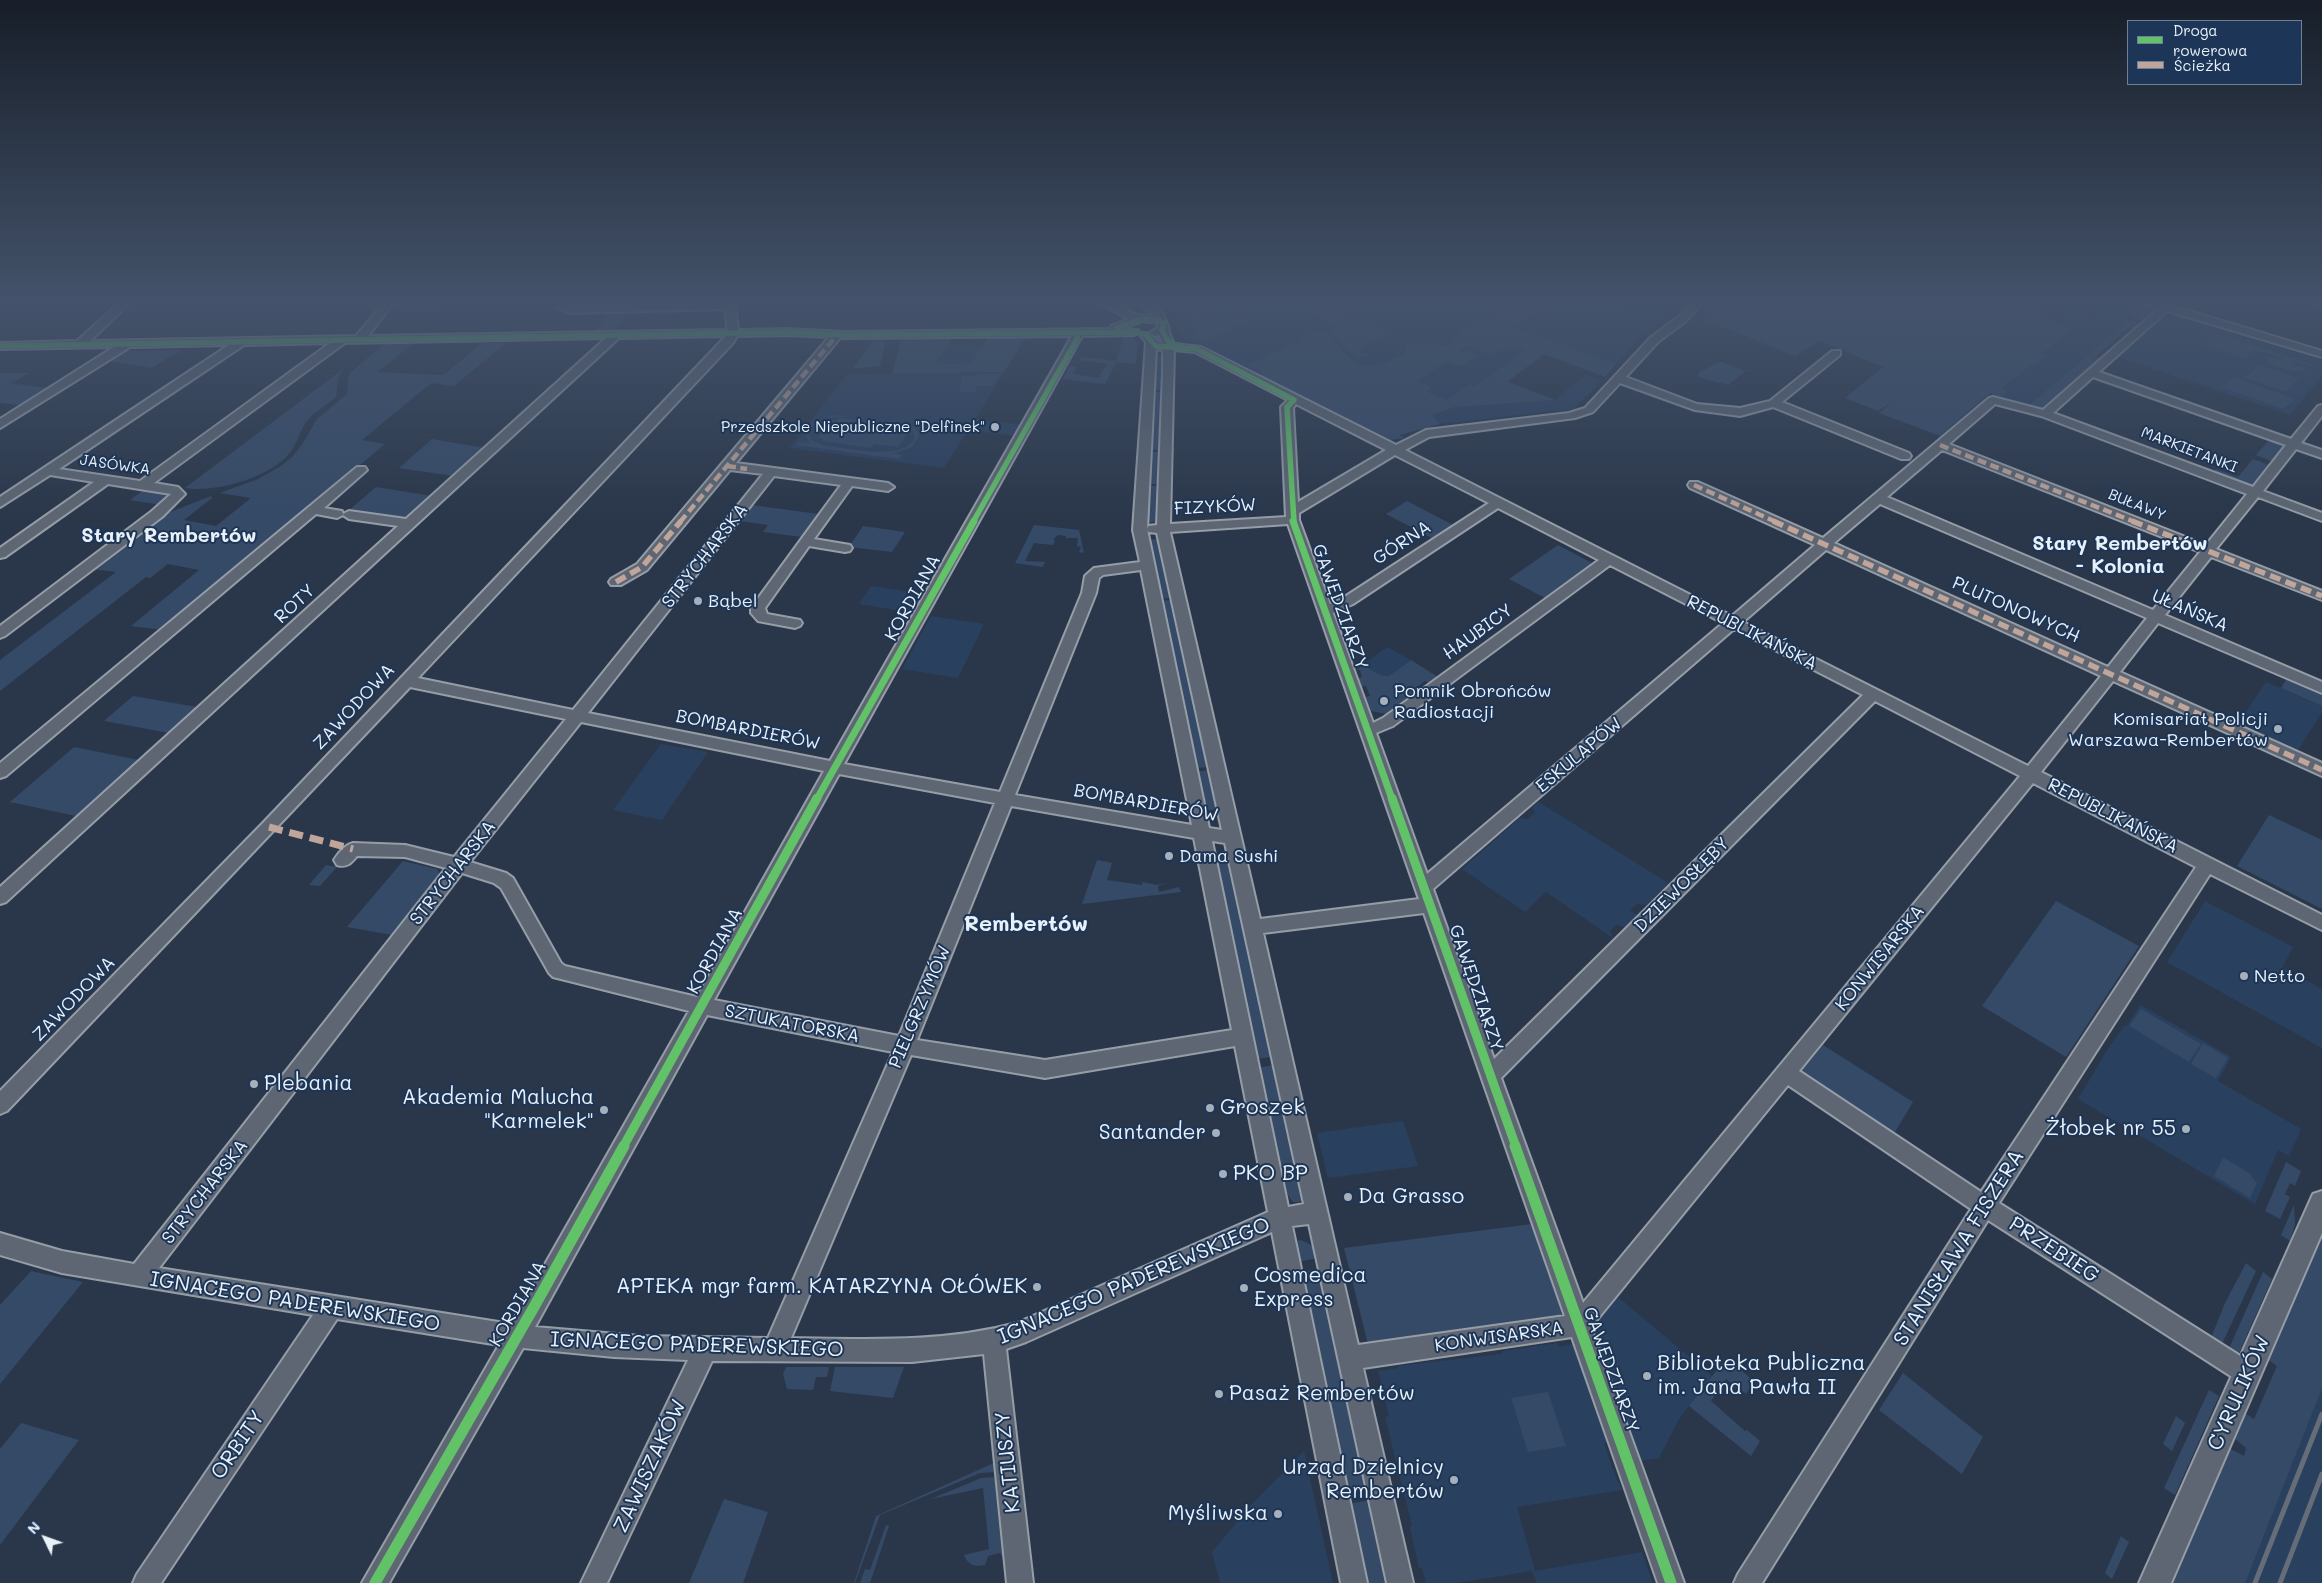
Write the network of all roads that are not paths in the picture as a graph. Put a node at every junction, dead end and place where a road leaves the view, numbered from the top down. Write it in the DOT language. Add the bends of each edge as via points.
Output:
graph roads {
  1 [pos="78,375"];
  2 [pos="192,375"];
  3 [pos="294,375"];
  4 [pos="573,375"];
  5 [pos="695,375"];
  6 [pos="804,375"];
  7 [pos="1057,375"];
  8 [pos="1139,375"];
  9 [pos="1169,375"];
  10 [pos="1246,375"];
  11 [pos="1621,375"];
  12 [pos="1809,375"];
  13 [pos="2089,375"];
  14 [pos="2096,375"];
  15 [pos="1618,378"];
  16 [pos="1294,400"];
  17 [pos="1774,403"];
  18 [pos="2322,408"];
  19 [pos="2045,414"];
  20 [pos="0,424"];
  21 [pos="1940,445"];
  22 [pos="2294,445"];
  23 [pos="1394,451"];
  24 [pos="2322,454"];
  25 [pos="1905,456"];
  26 [pos="727,466"];
  27 [pos="361,470"];
  28 [pos="47,471"];
  29 [pos="771,472"];
  30 [pos="105,480"];
  31 [pos="849,482"];
  32 [pos="1694,485"];
  33 [pos="142,486"];
  34 [pos="888,487"];
  35 [pos="2255,492"];
  36 [pos="1878,498"];
  37 [pos="0,503"];
  38 [pos="1496,504"];
  39 [pos="313,510"];
  40 [pos="343,514"];
  41 [pos="1292,516"];
  42 [pos="2322,517"];
  43 [pos="410,524"];
  44 [pos="1163,529"];
  45 [pos="1140,530"];
  46 [pos="807,542"];
  47 [pos="1824,544"];
  48 [pos="846,548"];
  49 [pos="2209,551"];
  50 [pos="0,554"];
  51 [pos="1608,560"];
  52 [pos="1146,565"];
  53 [pos="616,582"];
  54 [pos="2322,596"];
  55 [pos="1326,611"];
  56 [pos="2157,618"];
  57 [pos="795,623"];
  58 [pos="1734,624"];
  59 [pos="0,633"];
  60 [pos="2112,674"];
  61 [pos="406,681"];
  62 [pos="2322,688"];
  63 [pos="1873,694"];
  64 [pos="576,716"];
  65 [pos="1368,729"];
  66 [pos="834,768"];
  67 [pos="2322,770"];
  68 [pos="0,772"];
  69 [pos="2030,774"];
  70 [pos="1006,798"];
  71 [pos="1200,832"];
  72 [pos="1232,838"];
  73 [pos="343,860"];
  74 [pos="2207,864"];
  75 [pos="458,865"];
  76 [pos="1424,887"];
  77 [pos="4,890"];
  78 [pos="1430,906"];
  79 [pos="2322,923"];
  80 [pos="1252,927"];
  81 [pos="702,1006"];
  82 [pos="1242,1037"];
  83 [pos="905,1046"];
  84 [pos="1786,1073"];
  85 [pos="1490,1076"];
  86 [pos="0,1105"];
  87 [pos="2322,1203"];
  88 [pos="1985,1206"];
  89 [pos="1316,1213"];
  90 [pos="1279,1218"];
  91 [pos="0,1244"];
  92 [pos="139,1276"];
  93 [pos="332,1307"];
  94 [pos="1579,1325"];
  95 [pos="518,1336"];
  96 [pos="994,1342"];
  97 [pos="706,1348"];
  98 [pos="775,1350"];
  99 [pos="1350,1358"];
  100 [pos="2248,1374"];
  101 [pos="146,1583"];
  102 [pos="375,1583"];
  103 [pos="594,1583"];
  104 [pos="1020,1583"];
  105 [pos="1354,1583"];
  106 [pos="1400,1583"];
  107 [pos="1671,1583"];
  108 [pos="1747,1583"];
  109 [pos="2155,1583"];
  1 -- 20 [label="street"];
  2 -- 28 [label="street"];
  3 -- 33 [label="street"];
  4 -- 43 [label="street, ROTY"];
  5 -- 61 [label="street, ZAWODOWA"];
  6 -- 26 [label="street"];
  7 -- 66 [label="street, KORDIANA"];
  8 -- 45 [label="street"];
  9 -- 44 [label="street"];
  10 -- 16 [label="street, REPUBLIKAŃSKA"];
  11 -- 15 [label="street, FIZYKÓW"];
  12 -- 17 [label="street"];
  13 -- 19 [label="street"];
  14 -- 22 [label="street"];
  15 -- 17 [label="street" via="1708,410 1740,412"];
  15 -- 23 [label="street, FIZYKÓW" via="1592,408 1580,414 1438,432"];
  16 -- 23 [label="street, REPUBLIKAŃSKA"];
  16 -- 41 [label="street, GAWĘDZIARZY" via="1287,407"];
  17 -- 25 [label="street"];
  18 -- 22 [label="street, KONWISARSKA"];
  19 -- 21 [label="street" via="1993,400"];
  19 -- 35 [label="street, MARKIETANKI"];
  21 -- 36 [label="street"];
  21 -- 49 [label="street, BUŁAWY"];
  22 -- 24 [label="street"];
  22 -- 35 [label="street, KONWISARSKA"];
  23 -- 38 [label="street, REPUBLIKAŃSKA"];
  23 -- 41 [label="street, FIZYKÓW"];
  26 -- 29 [label="street"];
  26 -- 53 [label="street" via="642,567"];
  27 -- 39 [label="street"];
  28 -- 30 [label="street, JASÓWKA"];
  28 -- 37 [label="street"];
  29 -- 31 [label="street"];
  29 -- 64 [label="street, STRYCHARSKA"];
  30 -- 33 [label="street, JASÓWKA"];
  30 -- 50 [label="street"];
  31 -- 34 [label="street"];
  31 -- 46 [label="street"];
  32 -- 47 [label="street, PLUTONOWYCH"];
  33 -- 59 [label="street, JASÓWKA" via="177,491 177,498"];
  35 -- 42 [label="street, MARKIETANKI"];
  35 -- 49 [label="street, KONWISARSKA"];
  36 -- 47 [label="street"];
  36 -- 56 [label="street, UŁAŃSKA"];
  38 -- 51 [label="street, REPUBLIKAŃSKA"];
  38 -- 55 [label="street, GÓRNA" via="1348,601"];
  39 -- 40 [label="street"];
  39 -- 68 [label="street"];
  40 -- 43 [label="street"];
  41 -- 44 [label="street, FIZYKÓW"];
  41 -- 55 [label="street, GAWĘDZIARZY"];
  43 -- 77 [label="street, ROTY"];
  44 -- 45 [label="street, FIZYKÓW"];
  44 -- 72 [label="street"];
  45 -- 52 [label="street"];
  46 -- 48 [label="street"];
  46 -- 57 [label="street" via="758,608 763,618"];
  47 -- 58 [label="street"];
  47 -- 60 [label="street, PLUTONOWYCH"];
  49 -- 54 [label="street, BUŁAWY"];
  49 -- 56 [label="street, KONWISARSKA"];
  51 -- 58 [label="street, REPUBLIKAŃSKA"];
  51 -- 65 [label="street, HAUBICY" via="1388,722"];
  52 -- 70 [label="street, PIELGRZYMÓW" via="1099,570 1092,576 1089,593"];
  52 -- 71 [label="street"];
  55 -- 65 [label="street, GAWĘDZIARZY"];
  56 -- 60 [label="street, KONWISARSKA"];
  56 -- 62 [label="street, UŁAŃSKA"];
  58 -- 63 [label="street, REPUBLIKAŃSKA"];
  58 -- 76 [label="street, ESKULAPÓW"];
  60 -- 67 [label="street, PLUTONOWYCH"];
  60 -- 69 [label="street, KONWISARSKA"];
  61 -- 64 [label="street, BOMBARDIERÓW"];
  61 -- 86 [label="street, ZAWODOWA"];
  63 -- 69 [label="street, REPUBLIKAŃSKA"];
  63 -- 85 [label="street, DZIEWOSŁĘBY"];
  64 -- 66 [label="street, BOMBARDIERÓW"];
  64 -- 75 [label="street, STRYCHARSKA"];
  65 -- 76 [label="street, GAWĘDZIARZY"];
  66 -- 70 [label="street, BOMBARDIERÓW"];
  66 -- 81 [label="street, KORDIANA"];
  69 -- 74 [label="street, REPUBLIKAŃSKA"];
  69 -- 84 [label="street, KONWISARSKA"];
  70 -- 71 [label="street, BOMBARDIERÓW"];
  70 -- 83 [label="street, PIELGRZYMÓW"];
  71 -- 72 [label="street, BOMBARDIERÓW"];
  71 -- 82 [label="street"];
  72 -- 80 [label="street"];
  73 -- 75 [label="street, SZTUKATORSKA" via="353,849 405,851"];
  74 -- 79 [label="street, REPUBLIKAŃSKA"];
  74 -- 88 [label="street, STANISŁAWA FISZERA"];
  75 -- 81 [label="street, SZTUKATORSKA" via="507,883 560,972"];
  75 -- 92 [label="street, STRYCHARSKA"];
  76 -- 78 [label="street, GAWĘDZIARZY"];
  78 -- 80 [label="street"];
  78 -- 85 [label="street, GAWĘDZIARZY"];
  80 -- 89 [label="street"];
  81 -- 83 [label="street, SZTUKATORSKA"];
  81 -- 95 [label="street, KORDIANA"];
  82 -- 83 [label="street, SZTUKATORSKA" via="1045,1069"];
  82 -- 90 [label="street"];
  83 -- 98 [label="street, PIELGRZYMÓW"];
  84 -- 88 [label="street, PRZEBIEG"];
  84 -- 94 [label="street, KONWISARSKA"];
  85 -- 94 [label="street, GAWĘDZIARZY"];
  87 -- 100 [label="main road, CYRULIKÓW"];
  88 -- 100 [label="street, PRZEBIEG"];
  88 -- 108 [label="street, STANISŁAWA FISZERA"];
  89 -- 90 [label="street, IGNACEGO PADEREWSKIEGO"];
  89 -- 99 [label="street"];
  90 -- 96 [label="street, IGNACEGO PADEREWSKIEGO"];
  90 -- 105 [label="street"];
  91 -- 92 [label="street, IGNACEGO PADEREWSKIEGO" via="62,1262"];
  92 -- 93 [label="street, IGNACEGO PADEREWSKIEGO"];
  93 -- 95 [label="street, IGNACEGO PADEREWSKIEGO"];
  93 -- 101 [label="street, ORBITY"];
  94 -- 99 [label="street, KONWISARSKA"];
  94 -- 107 [label="street, GAWĘDZIARZY"];
  95 -- 97 [label="street, IGNACEGO PADEREWSKIEGO" via="586,1344"];
  95 -- 102 [label="street, KORDIANA"];
  96 -- 98 [label="street, IGNACEGO PADEREWSKIEGO" via="921,1349"];
  96 -- 104 [label="street, KATIUSZY"];
  97 -- 98 [label="street, IGNACEGO PADEREWSKIEGO"];
  97 -- 103 [label="street, ZAWISZAKÓW"];
  99 -- 106 [label="street"];
  100 -- 109 [label="main road, CYRULIKÓW"];
}
